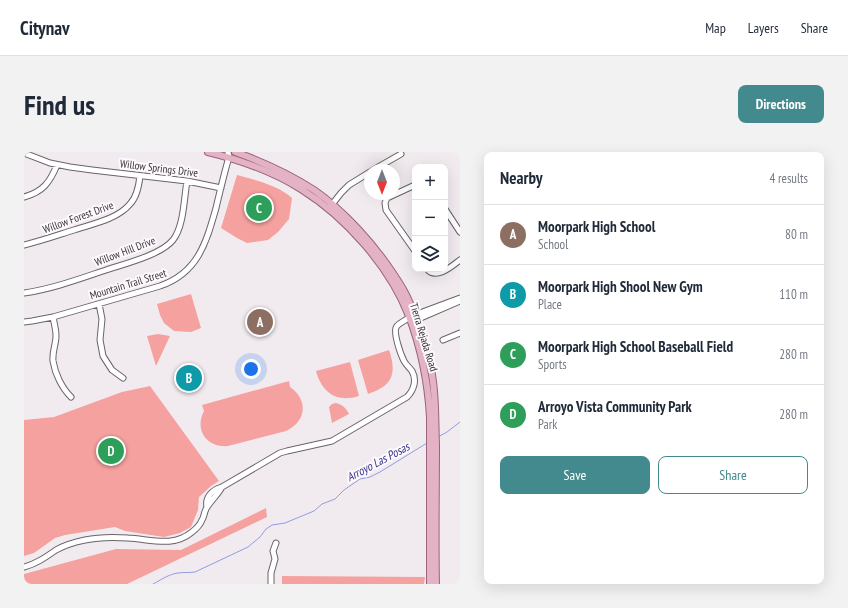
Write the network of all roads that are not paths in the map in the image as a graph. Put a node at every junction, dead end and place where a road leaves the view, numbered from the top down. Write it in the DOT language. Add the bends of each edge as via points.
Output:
graph roads {
  1 [pos="208,152"];
  2 [pos="234,152"];
  3 [pos="24,154"];
  4 [pos="401,154"];
  5 [pos="228,155"];
  6 [pos="384,164"];
  7 [pos="58,165"];
  8 [pos="140,176"];
  9 [pos="364,176"];
  10 [pos="187,181"];
  11 [pos="412,186"];
  12 [pos="220,188"];
  13 [pos="24,197"];
  14 [pos="330,207"];
  15 [pos="448,214"];
  16 [pos="460,232"];
  17 [pos="24,245"];
  18 [pos="412,247"];
  19 [pos="460,260"];
  20 [pos="448,268"];
  21 [pos="431,272"];
  22 [pos="441,272"];
  23 [pos="24,293"];
  24 [pos="460,298"];
  25 [pos="460,301"];
  26 [pos="99,304"];
  27 [pos="53,317"];
  28 [pos="411,318"];
  29 [pos="24,322"];
  30 [pos="460,333"];
  31 [pos="443,340"];
  32 [pos="123,378"];
  33 [pos="72,397"];
  34 [pos="432,398"];
  35 [pos="276,542"];
  36 [pos="24,567"];
  37 [pos="271,584"];
  38 [pos="430,584"];
  39 [pos="436,584"];
  1 -- 5 [label="main road, Tierra Rejada Road"];
  2 -- 5 [label="street, Mountain Trail Street"];
  2 -- 14 [label="main road, Tierra Rejada Road" via="281,171 314,191"];
  3 -- 7 [label="street, Willow Springs Drive"];
  4 -- 6 [label="street"];
  5 -- 12 [label="street, Mountain Trail Street"];
  5 -- 14 [label="main road, Tierra Rejada Road" via="280,177"];
  7 -- 8 [label="street, Willow Springs Drive"];
  7 -- 13 [label="street" via="46,185 35,194"];
  8 -- 10 [label="street, Willow Springs Drive"];
  8 -- 17 [label="street, Willow Forest Drive" via="132,202 120,212"];
  9 -- 14 [label="street" via="349,185"];
  10 -- 12 [label="street, Willow Springs Drive"];
  10 -- 23 [label="street, Willow Hill Drive" via="181,222 174,239 167,246 53,288"];
  11 -- 18 [label="street" via="387,198 385,203 386,210"];
  12 -- 26 [label="street, Mountain Trail Street" via="209,234 198,258 187,271 164,285"];
  14 -- 28 [label="main road, Tierra Rejada Road" via="350,221 382,257 405,292"];
  15 -- 16 [label="street"];
  19 -- 20 [label="street"];
  21 -- 22 [label="street"];
  24 -- 28 [label="street"];
  25 -- 28 [label="street"];
  26 -- 27 [label="street, Mountain Trail Street"];
  26 -- 32 [label="street" via="103,356 112,370"];
  27 -- 29 [label="street, Mountain Trail Street"];
  27 -- 33 [label="street" via="56,333 53,362 65,390"];
  28 -- 34 [label="main road, Tierra Rejada Road" via="430,365"];
  28 -- 36 [label="street" via="396,326 395,330 404,361 414,376 414,387 407,397 332,441 280,453 215,489 207,499 202,521 184,537 168,542 111,537 86,539 68,544"];
  30 -- 31 [label="street"];
  34 -- 38 [label="main road, Tierra Rejada Road"];
  34 -- 39 [label="main road, Tierra Rejada Road" via="436,457"];
  35 -- 37 [label="street"];
}
